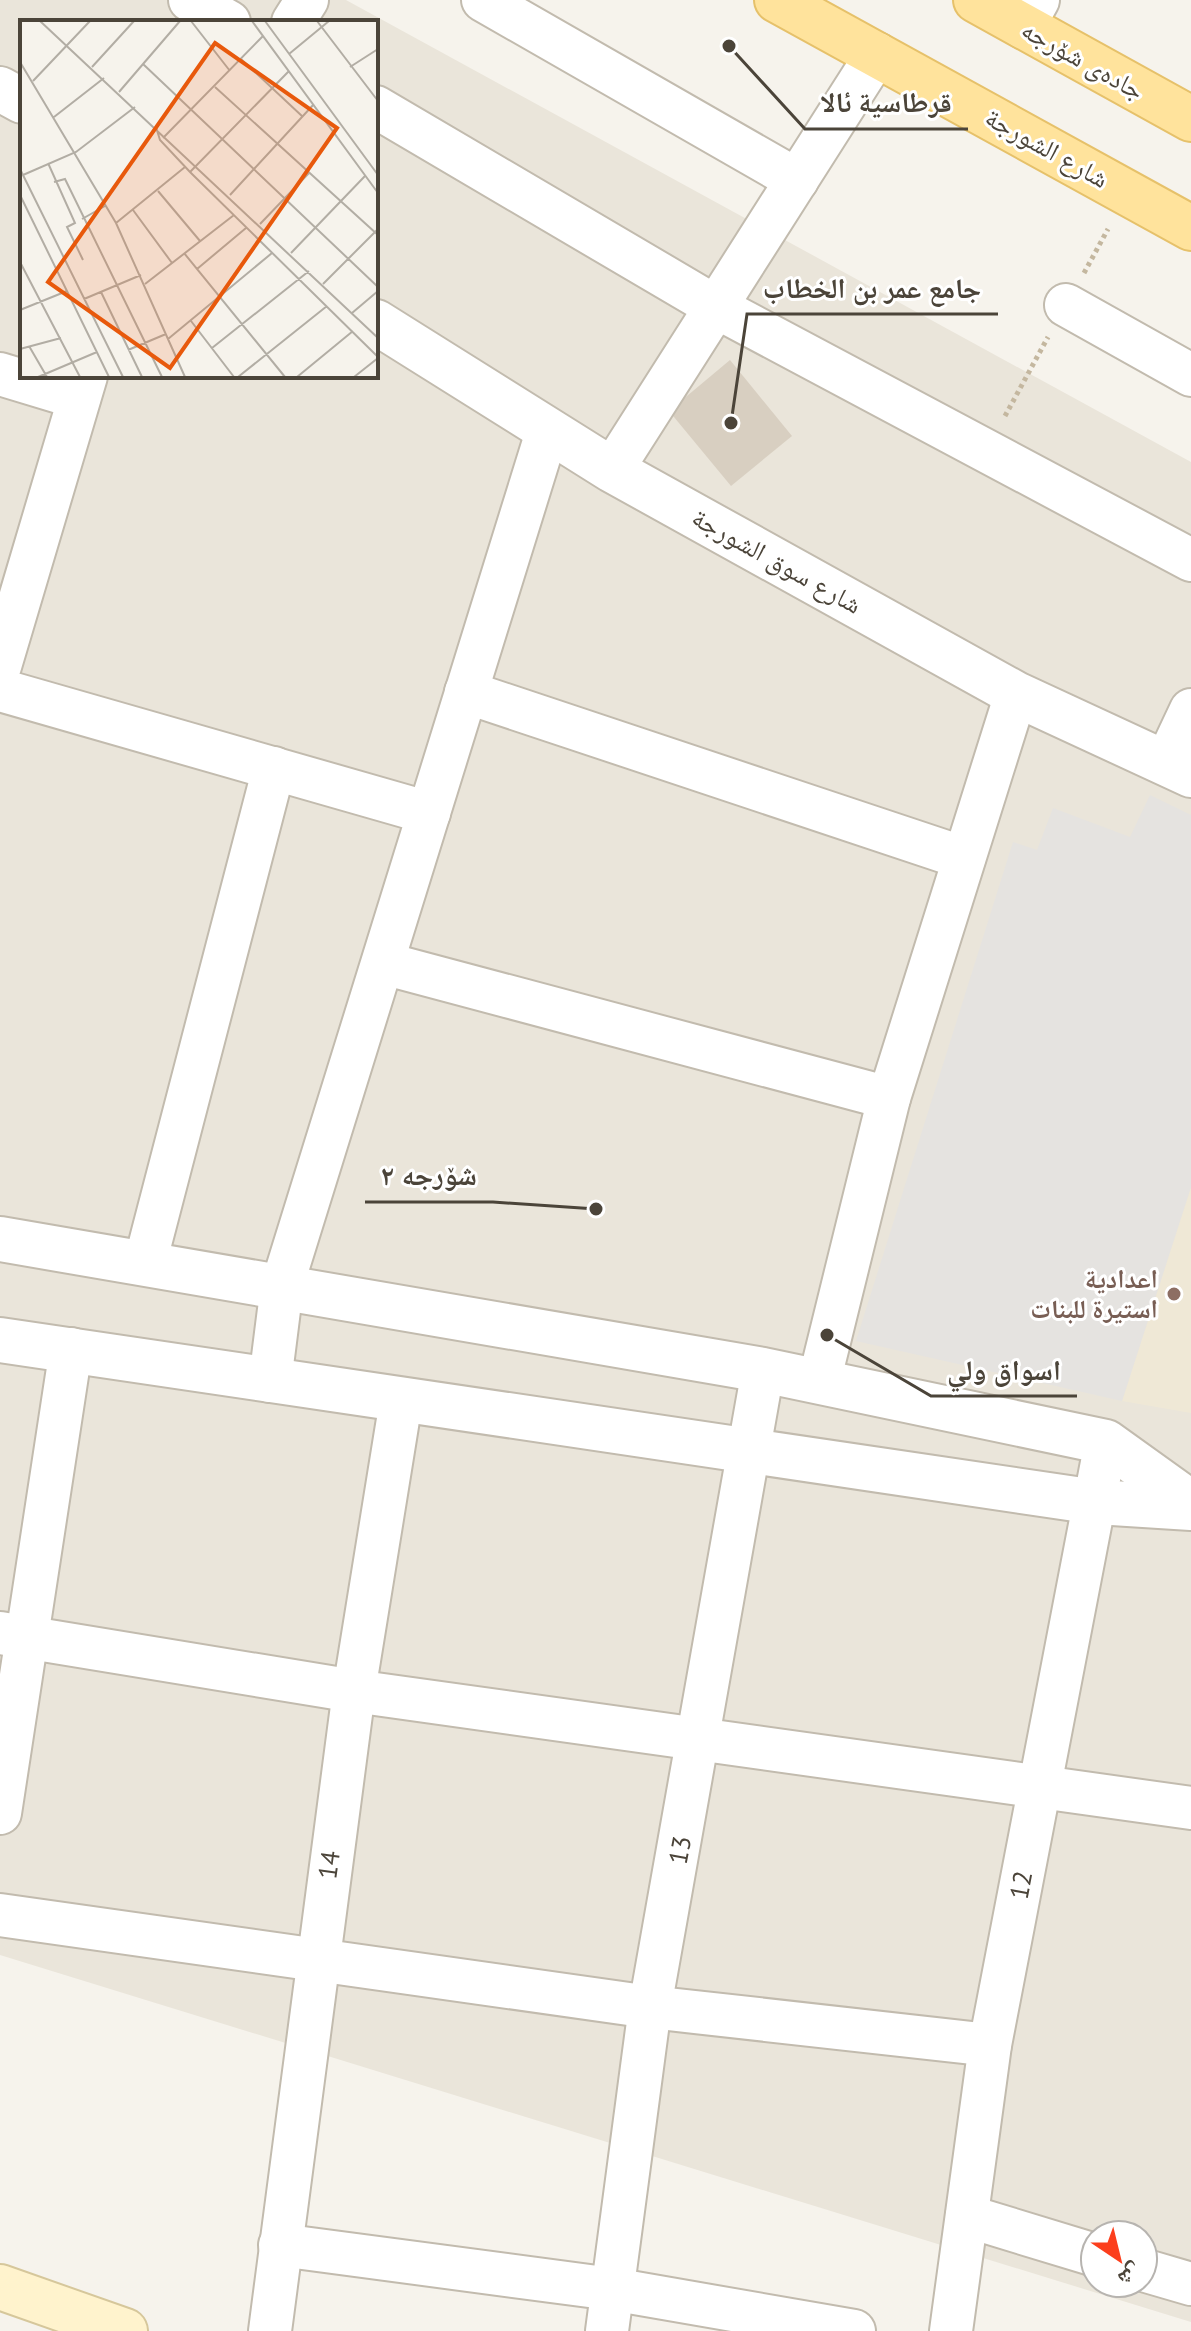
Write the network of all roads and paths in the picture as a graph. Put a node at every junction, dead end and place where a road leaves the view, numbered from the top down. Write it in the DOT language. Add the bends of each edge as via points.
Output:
graph roads {
  1 [pos="190,0"];
  2 [pos="307,0"];
  3 [pos="483,0"];
  4 [pos="777,0"];
  5 [pos="976,0"];
  6 [pos="1031,13"];
  7 [pos="225,20"];
  8 [pos="294,20"];
  9 [pos="877,54"];
  10 [pos="0,89"];
  11 [pos="20,100"];
  12 [pos="378,108"];
  13 [pos="1191,119"];
  14 [pos="797,180"];
  15 [pos="1191,228"];
  16 [pos="1066,305"];
  17 [pos="716,307"];
  18 [pos="378,323"];
  19 [pos="0,374"];
  20 [pos="1191,375"];
  21 [pos="20,377"];
  22 [pos="25,378"];
  23 [pos="82,387"];
  24 [pos="547,432"];
  25 [pos="612,470"];
  26 [pos="1191,560"];
  27 [pos="0,666"];
  28 [pos="0,690"];
  29 [pos="466,692"];
  30 [pos="1016,694"];
  31 [pos="1191,710"];
  32 [pos="274,768"];
  33 [pos="1178,769"];
  34 [pos="429,813"];
  35 [pos="964,858"];
  36 [pos="383,963"];
  37 [pos="889,1098"];
  38 [pos="0,1239"];
  39 [pos="145,1263"];
  40 [pos="282,1286"];
  41 [pos="0,1340"];
  42 [pos="71,1349"];
  43 [pos="763,1370"];
  44 [pos="270,1381"];
  45 [pos="819,1382"];
  46 [pos="401,1401"];
  47 [pos="1106,1442"];
  48 [pos="751,1451"];
  49 [pos="1096,1502"];
  50 [pos="1191,1506"];
  51 [pos="14,1635"];
  52 [pos="354,1691"];
  53 [pos="700,1740"];
  54 [pos="1040,1786"];
  55 [pos="1191,1808"];
  56 [pos="0,1813"];
  57 [pos="0,1915"];
  58 [pos="316,1961"];
  59 [pos="650,2007"];
  60 [pos="990,2045"];
  61 [pos="967,2216"];
  62 [pos="280,2245"];
  63 [pos="1079,2250"];
  64 [pos="1159,2275"];
  65 [pos="1191,2284"];
  66 [pos="0,2287"];
  67 [pos="612,2289"];
  68 [pos="125,2331"];
  69 [pos="270,2331"];
  70 [pos="607,2331"];
  71 [pos="854,2331"];
  72 [pos="951,2331"];
  1 -- 7 [label="street"];
  2 -- 8 [label="street"];
  3 -- 14 [label="street"];
  4 -- 9 [label="main road, شارع الشورجة"];
  5 -- 6 [label="main road, جادەی شۆرجە"];
  6 -- 13 [label="main road, جادەی شۆرجە"];
  9 -- 14 [label="street"];
  9 -- 15 [label="main road, شارع الشورجة"];
  10 -- 11 [label="street"];
  12 -- 17 [label="street"];
  14 -- 17 [label="street"];
  16 -- 20 [label="street"];
  17 -- 25 [label="street"];
  17 -- 26 [label="street"];
  18 -- 24 [label="street, شارع سوق الشورجة"];
  19 -- 21 [label="street"];
  22 -- 23 [label="street"];
  23 -- 27 [label="street"];
  24 -- 25 [label="street, شارع سوق الشورجة"];
  24 -- 29 [label="street"];
  25 -- 30 [label="street, شارع سوق الشورجة"];
  28 -- 32 [label="street"];
  29 -- 34 [label="street"];
  29 -- 35 [label="street"];
  30 -- 33 [label="street, شارع سوق الشورجة"];
  30 -- 35 [label="street"];
  31 -- 33 [label="street"];
  32 -- 34 [label="street"];
  32 -- 39 [label="street"];
  34 -- 36 [label="street"];
  35 -- 37 [label="street"];
  36 -- 37 [label="street"];
  36 -- 40 [label="street"];
  37 -- 45 [label="street"];
  38 -- 39 [label="street"];
  39 -- 40 [label="street"];
  40 -- 43 [label="street"];
  40 -- 44 [label="street"];
  41 -- 42 [label="street"];
  42 -- 44 [label="street"];
  42 -- 51 [label="street"];
  43 -- 45 [label="street"];
  43 -- 48 [label="street, 13"];
  44 -- 46 [label="street"];
  45 -- 47 [label="street"];
  46 -- 48 [label="street"];
  46 -- 52 [label="street, 14"];
  47 -- 49 [label="street, 12"];
  47 -- 50 [label="street"];
  48 -- 49 [label="street"];
  48 -- 53 [label="street, 13"];
  49 -- 50 [label="street"];
  49 -- 54 [label="street, 12"];
  51 -- 52 [label="street"];
  51 -- 56 [label="street"];
  52 -- 53 [label="street"];
  52 -- 58 [label="street, 14"];
  53 -- 54 [label="street"];
  53 -- 59 [label="street, 13"];
  54 -- 55 [label="street"];
  54 -- 60 [label="street, 12"];
  57 -- 58 [label="street"];
  58 -- 59 [label="street"];
  58 -- 62 [label="street, 14"];
  59 -- 60 [label="street"];
  59 -- 67 [label="street, 13"];
  60 -- 61 [label="street, 12"];
  61 -- 63 [label="street"];
  61 -- 72 [label="street, 12"];
  62 -- 67 [label="street"];
  62 -- 69 [label="street, 14"];
  64 -- 65 [label="street"];
  66 -- 68 [label="main road"];
  67 -- 70 [label="street, 13"];
  67 -- 71 [label="street"];
}
